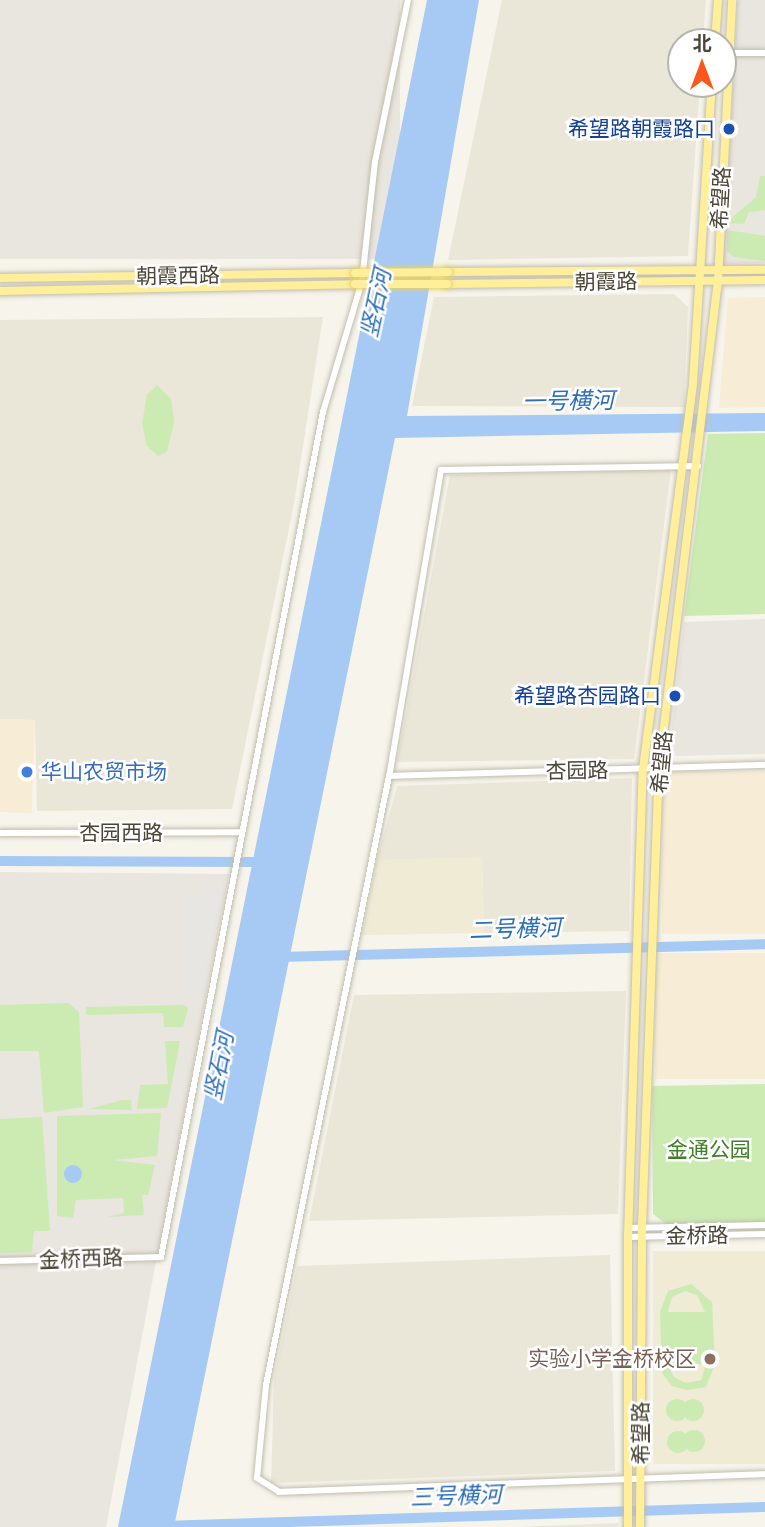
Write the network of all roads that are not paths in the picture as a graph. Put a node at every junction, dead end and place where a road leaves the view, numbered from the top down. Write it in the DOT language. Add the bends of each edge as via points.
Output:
graph roads {
  1 [pos="408,0"];
  2 [pos="718,0"];
  3 [pos="732,0"];
  4 [pos="716,28"];
  5 [pos="729,28"];
  6 [pos="737,53"];
  7 [pos="765,53"];
  8 [pos="711,98"];
  9 [pos="724,98"];
  10 [pos="699,270"];
  11 [pos="717,270"];
  12 [pos="765,270"];
  13 [pos="355,273"];
  14 [pos="0,278"];
  15 [pos="765,280"];
  16 [pos="718,281"];
  17 [pos="699,282"];
  18 [pos="355,285"];
  19 [pos="0,291"];
  20 [pos="681,464"];
  21 [pos="698,466"];
  22 [pos="765,765"];
  23 [pos="659,768"];
  24 [pos="643,769"];
  25 [pos="389,776"];
  26 [pos="241,832"];
  27 [pos="0,834"];
  28 [pos="765,1225"];
  29 [pos="642,1227"];
  30 [pos="629,1232"];
  31 [pos="765,1234"];
  32 [pos="643,1237"];
  33 [pos="0,1261"];
  34 [pos="765,1474"];
  35 [pos="628,1479"];
  36 [pos="628,1527"];
  37 [pos="640,1527"];
  1 -- 26 [label="street" via="375,162 362,281 323,412"];
  2 -- 4 [label="main road"];
  3 -- 5 [label="main road, 希望路"];
  6 -- 7 [label="street"];
  8 -- 10 [label="main road, 希望路"];
  9 -- 11 [label="main road, 希望路"];
  10 -- 11 [label="main road, 朝霞路"];
  10 -- 13 [label="main road, 朝霞路, bridge"];
  10 -- 17 [label="main road, 希望路"];
  11 -- 12 [label="main road, 朝霞路"];
  11 -- 16 [label="main road, 希望路"];
  13 -- 14 [label="main road, 朝霞西路"];
  15 -- 16 [label="main road, 朝霞路"];
  16 -- 17 [label="main road, 朝霞路"];
  16 -- 21 [label="main road, 希望路"];
  17 -- 18 [label="main road, 朝霞路, bridge"];
  17 -- 20 [label="main road, 希望路"];
  18 -- 19 [label="main road, 朝霞西路"];
  20 -- 21 [label="street"];
  20 -- 24 [label="main road, 希望路"];
  20 -- 25 [label="street" via="441,470"];
  21 -- 23 [label="main road, 希望路"];
  22 -- 23 [label="street, 杏园路"];
  23 -- 24 [label="street, 杏园路"];
  23 -- 29 [label="main road, 希望路"];
  24 -- 25 [label="street, 杏园路"];
  24 -- 30 [label="main road, 希望路"];
  25 -- 35 [label="street" via="266,1385 261,1485 279,1492"];
  26 -- 27 [label="street, 杏园西路"];
  26 -- 33 [label="street, 金桥西路" via="161,1257"];
  28 -- 29 [label="street, 金桥路"];
  29 -- 30 [label="street, 金桥路"];
  29 -- 32 [label="main road, 希望路"];
  30 -- 32 [label="street, 金桥路"];
  30 -- 35 [label="main road, 希望路"];
  31 -- 32 [label="street, 金桥路"];
  32 -- 37 [label="main road, 希望路"];
  34 -- 35 [label="street"];
  35 -- 36 [label="main road, 希望路"];
}
